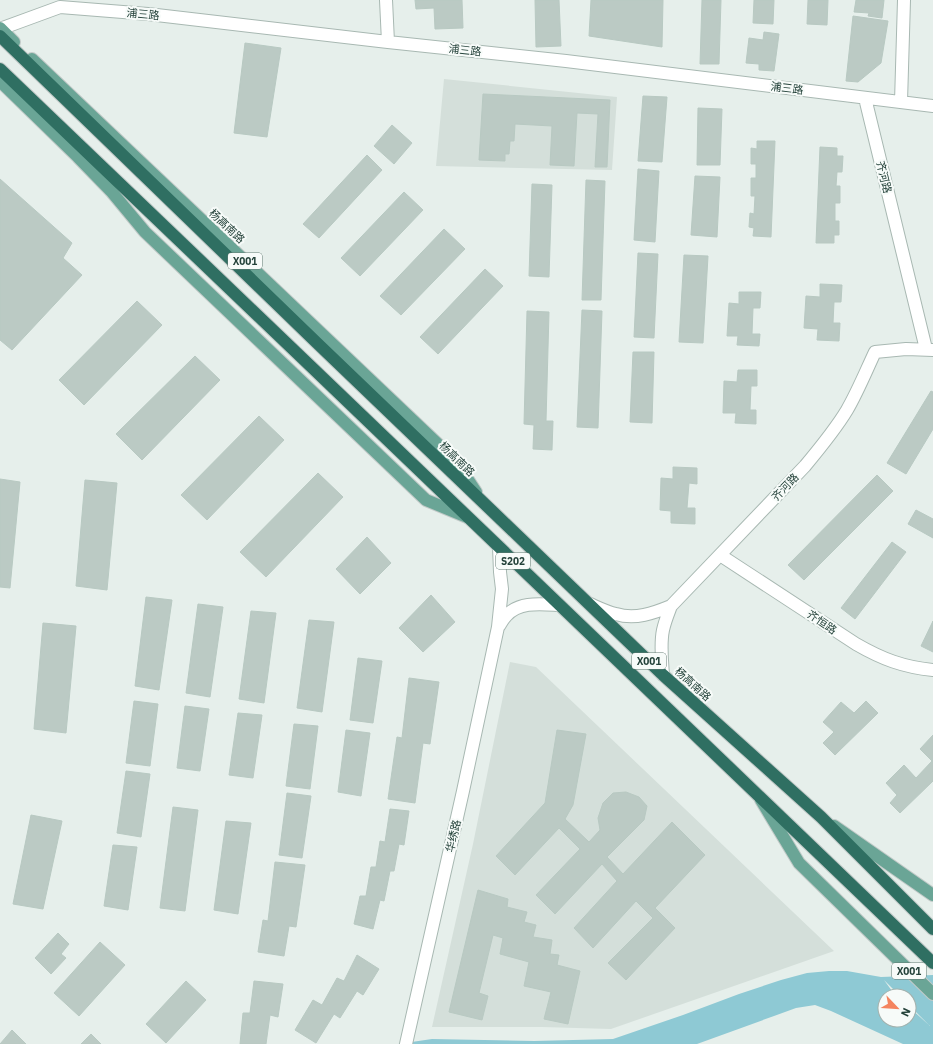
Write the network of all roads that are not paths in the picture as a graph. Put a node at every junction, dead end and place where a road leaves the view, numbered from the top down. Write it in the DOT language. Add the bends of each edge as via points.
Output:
graph roads {
  1 [pos="386,0"];
  2 [pos="904,0"];
  3 [pos="0,29"];
  4 [pos="0,36"];
  5 [pos="388,42"];
  6 [pos="0,69"];
  7 [pos="0,81"];
  8 [pos="865,98"];
  9 [pos="901,102"];
  10 [pos="933,106"];
  11 [pos="930,350"];
  12 [pos="481,500"];
  13 [pos="467,517"];
  14 [pos="499,547"];
  15 [pos="720,555"];
  16 [pos="590,604"];
  17 [pos="559,605"];
  18 [pos="671,606"];
  19 [pos="498,627"];
  20 [pos="933,670"];
  21 [pos="663,675"];
  22 [pos="756,792"];
  23 [pos="821,817"];
  24 [pos="933,895"];
  25 [pos="931,927"];
  26 [pos="933,963"];
  27 [pos="933,994"];
  28 [pos="406,1044"];
  1 -- 5 [label="street"];
  2 -- 9 [label="street"];
  3 -- 5 [label="street, 浦三路" via="60,7 148,14"];
  3 -- 12 [label="main road, 杨高南路 / X001" via="441,447 457,463"];
  4 -- 12 [label="highway, 杨高南路 / X001"];
  5 -- 8 [label="street, 浦三路"];
  6 -- 13 [label="highway, X001"];
  7 -- 13 [label="main road" via="111,191 145,232 426,500"];
  8 -- 9 [label="street, 浦三路"];
  8 -- 11 [label="street, 齐河路"];
  9 -- 10 [label="street, 浦三路"];
  11 -- 15 [label="street, 齐河路" via="875,352 862,383 819,450"];
  12 -- 16 [label="highway, 杨高南路 / X001"];
  13 -- 14 [label="highway, S202"];
  14 -- 17 [label="highway, S202"];
  14 -- 19 [label="street, 华绣路" via="502,589"];
  15 -- 18 [label="street, 齐河路"];
  15 -- 20 [label="street, 齐恒路" via="870,652 900,664"];
  16 -- 18 [label="street, 齐河路" via="618,615 632,616 643,616"];
  16 -- 21 [label="highway, 杨高南路 / X001"];
  17 -- 19 [label="street, 华绣路" via="530,604 517,608 507,615"];
  17 -- 22 [label="highway, X001"];
  18 -- 21 [label="street, 齐河路" via="662,631"];
  19 -- 28 [label="street, 华绣路"];
  21 -- 23 [label="highway, 杨高南路 / X001"];
  22 -- 26 [label="highway, X001"];
  22 -- 27 [label="main road, X001" via="799,863"];
  23 -- 24 [label="main road, 杨高南路 / X001"];
  23 -- 25 [label="highway, 杨高南路 / X001"];
}
